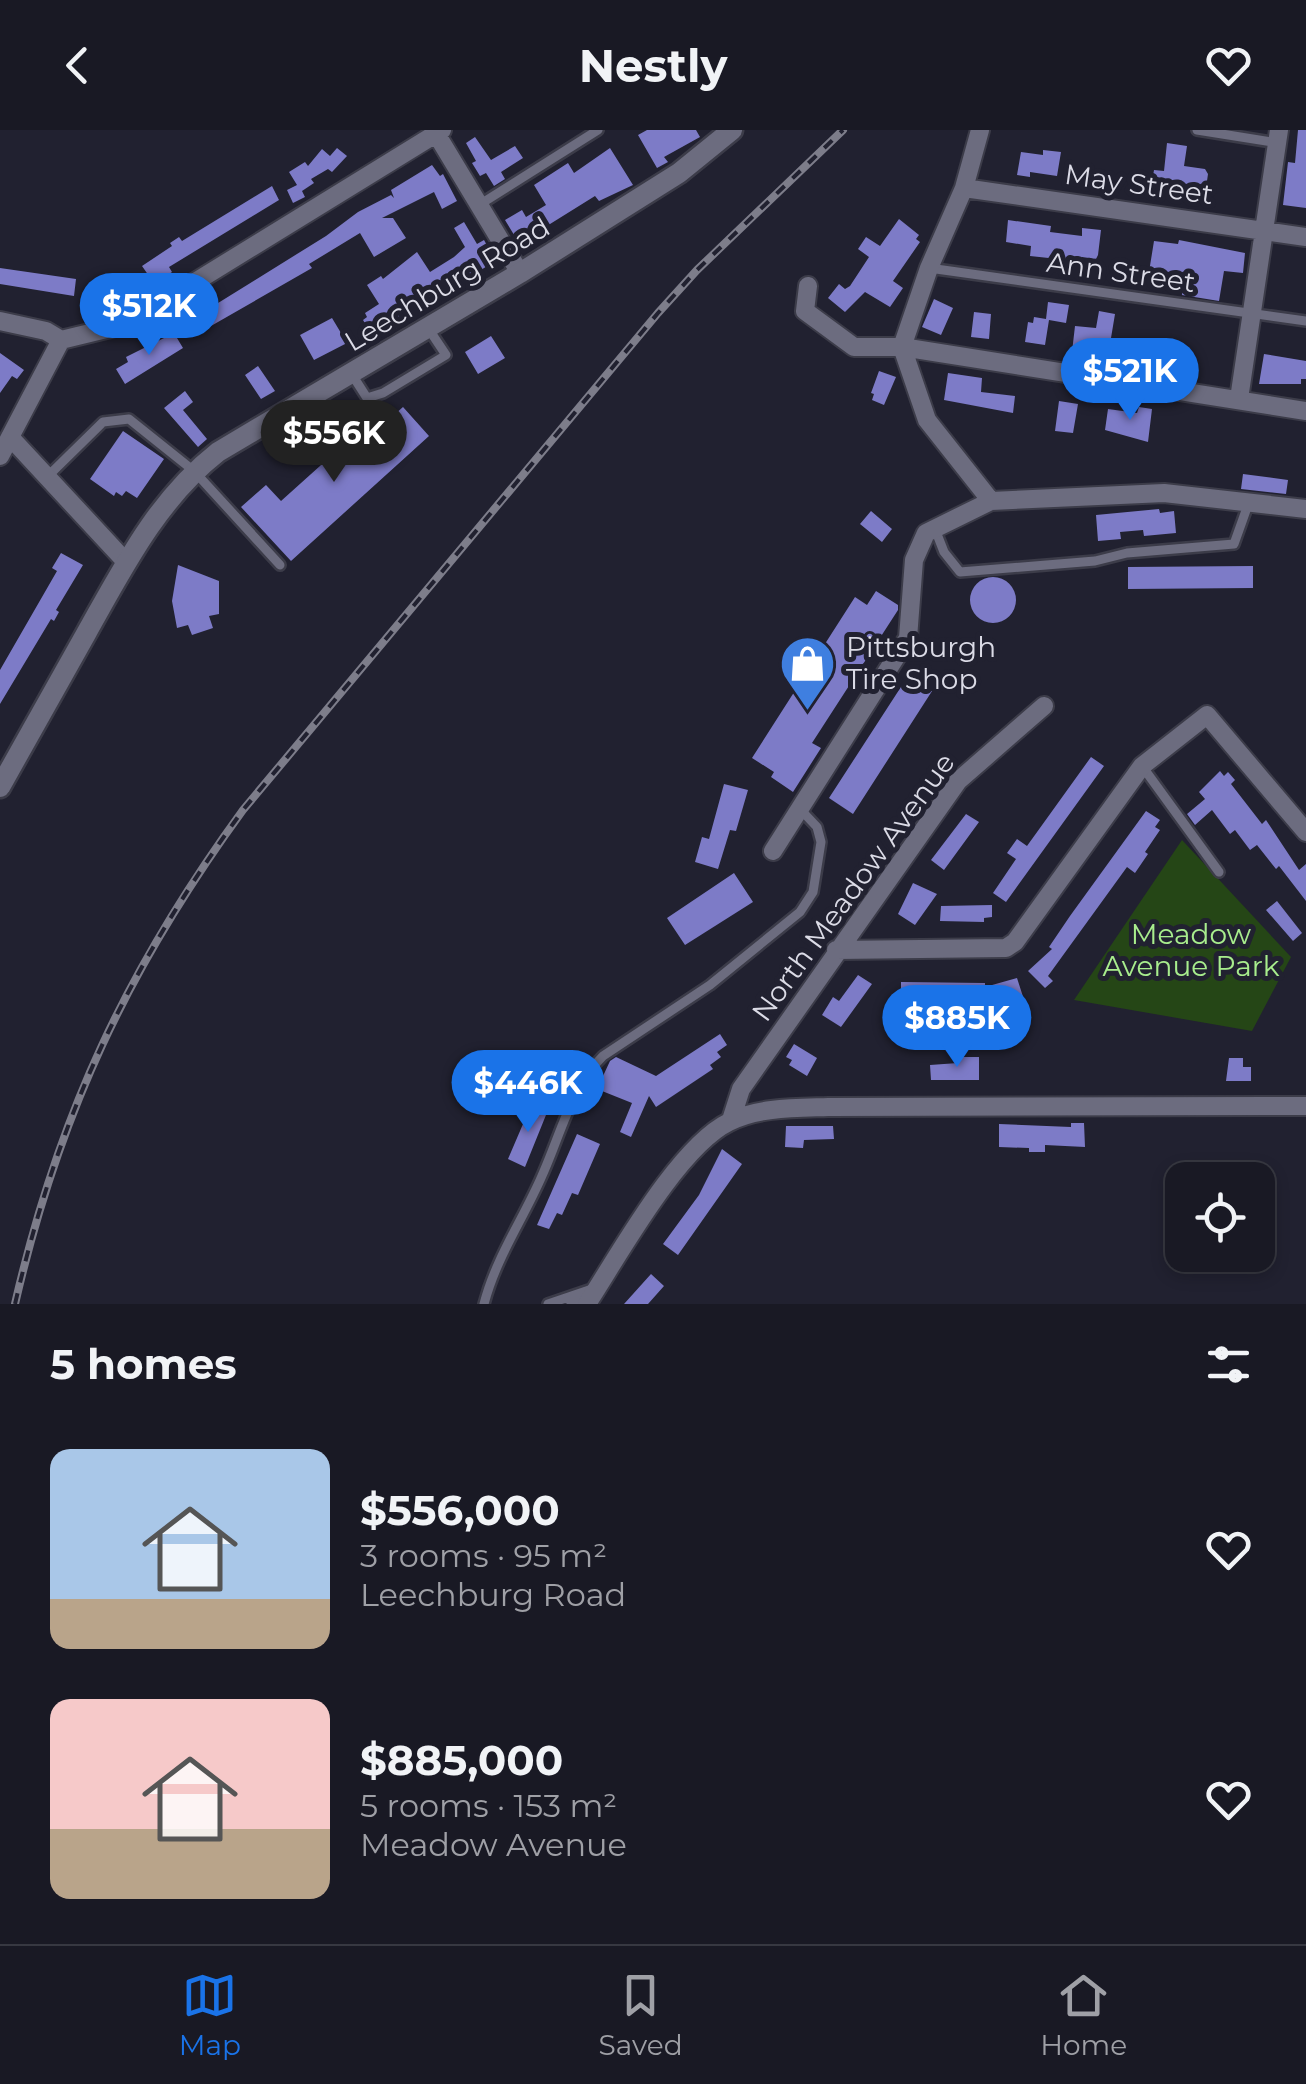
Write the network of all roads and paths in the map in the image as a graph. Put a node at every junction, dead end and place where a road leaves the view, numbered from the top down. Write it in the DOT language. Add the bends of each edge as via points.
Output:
graph roads {
  1 [pos="598,130"];
  2 [pos="732,130"];
  3 [pos="980,130"];
  4 [pos="1197,130"];
  5 [pos="437,131"];
  6 [pos="1278,136"];
  7 [pos="964,188"];
  8 [pos="479,206"];
  9 [pos="1265,230"];
  10 [pos="1306,237"];
  11 [pos="929,268"];
  12 [pos="520,274"];
  13 [pos="808,286"];
  14 [pos="1252,312"];
  15 [pos="0,321"];
  16 [pos="1306,322"];
  17 [pos="428,328"];
  18 [pos="61,340"];
  19 [pos="902,347"];
  20 [pos="351,373"];
  21 [pos="1239,399"];
  22 [pos="1306,410"];
  23 [pos="11,438"];
  24 [pos="0,456"];
  25 [pos="194,471"];
  26 [pos="47,478"];
  27 [pos="991,501"];
  28 [pos="1250,502"];
  29 [pos="1306,509"];
  30 [pos="935,529"];
  31 [pos="126,562"];
  32 [pos="280,565"];
  33 [pos="1044,706"];
  34 [pos="1142,766"];
  35 [pos="0,787"];
  36 [pos="800,809"];
  37 [pos="1306,832"];
  38 [pos="773,850"];
  39 [pos="1219,872"];
  40 [pos="836,950"];
  41 [pos="1306,1106"];
  42 [pos="731,1120"];
  43 [pos="598,1287"];
  44 [pos="484,1304"];
  45 [pos="548,1304"];
  46 [pos="571,1304"];
  47 [pos="587,1304"];
  1 -- 8 [label="lane"];
  2 -- 12 [label="street, Leechburg Road" via="679,173"];
  3 -- 7 [label="street"];
  4 -- 6 [label="lane"];
  5 -- 8 [label="street"];
  5 -- 18 [label="street" via="127,324"];
  6 -- 9 [label="street"];
  7 -- 9 [label="street, May Street"];
  7 -- 11 [label="street"];
  8 -- 12 [label="street"];
  9 -- 10 [label="street, May Street"];
  9 -- 14 [label="street"];
  11 -- 14 [label="lane, Ann Street"];
  11 -- 19 [label="street"];
  12 -- 17 [label="street, Leechburg Road"];
  13 -- 19 [label="street" via="806,311 836,335 854,346"];
  14 -- 16 [label="lane, Ann Street"];
  14 -- 21 [label="street"];
  15 -- 18 [label="street"];
  17 -- 20 [label="street, Leechburg Road"];
  17 -- 20 [label="lane" via="446,355 433,364 367,398"];
  18 -- 23 [label="street"];
  19 -- 21 [label="street"];
  19 -- 27 [label="street" via="927,420"];
  20 -- 25 [label="street, Leechburg Road"];
  21 -- 22 [label="street"];
  23 -- 24 [label="street"];
  23 -- 26 [label="street"];
  25 -- 26 [label="lane" via="128,419 102,422"];
  25 -- 31 [label="street, Leechburg Road"];
  25 -- 32 [label="lane"];
  26 -- 31 [label="street"];
  27 -- 28 [label="street" via="1164,493"];
  27 -- 30 [label="street"];
  28 -- 29 [label="street"];
  28 -- 30 [label="lane" via="1234,544 1095,561 960,572"];
  30 -- 36 [label="street" via="914,560 908,638"];
  31 -- 35 [label="street, Leechburg Road"];
  33 -- 40 [label="street, North Meadow Avenue" via="958,781"];
  34 -- 37 [label="street" via="1207,715"];
  34 -- 39 [label="lane"];
  34 -- 40 [label="street" via="1006,948"];
  36 -- 38 [label="street"];
  36 -- 44 [label="lane" via="821,842 813,892 800,912 738,965 586,1073 493,1270"];
  40 -- 42 [label="street, North Meadow Avenue" via="741,1090"];
  41 -- 42 [label="street" via="828,1106"];
  42 -- 43 [label="street" via="685,1161"];
  43 -- 45 [label="lane"];
  43 -- 46 [label="lane"];
  43 -- 47 [label="street"];
}
